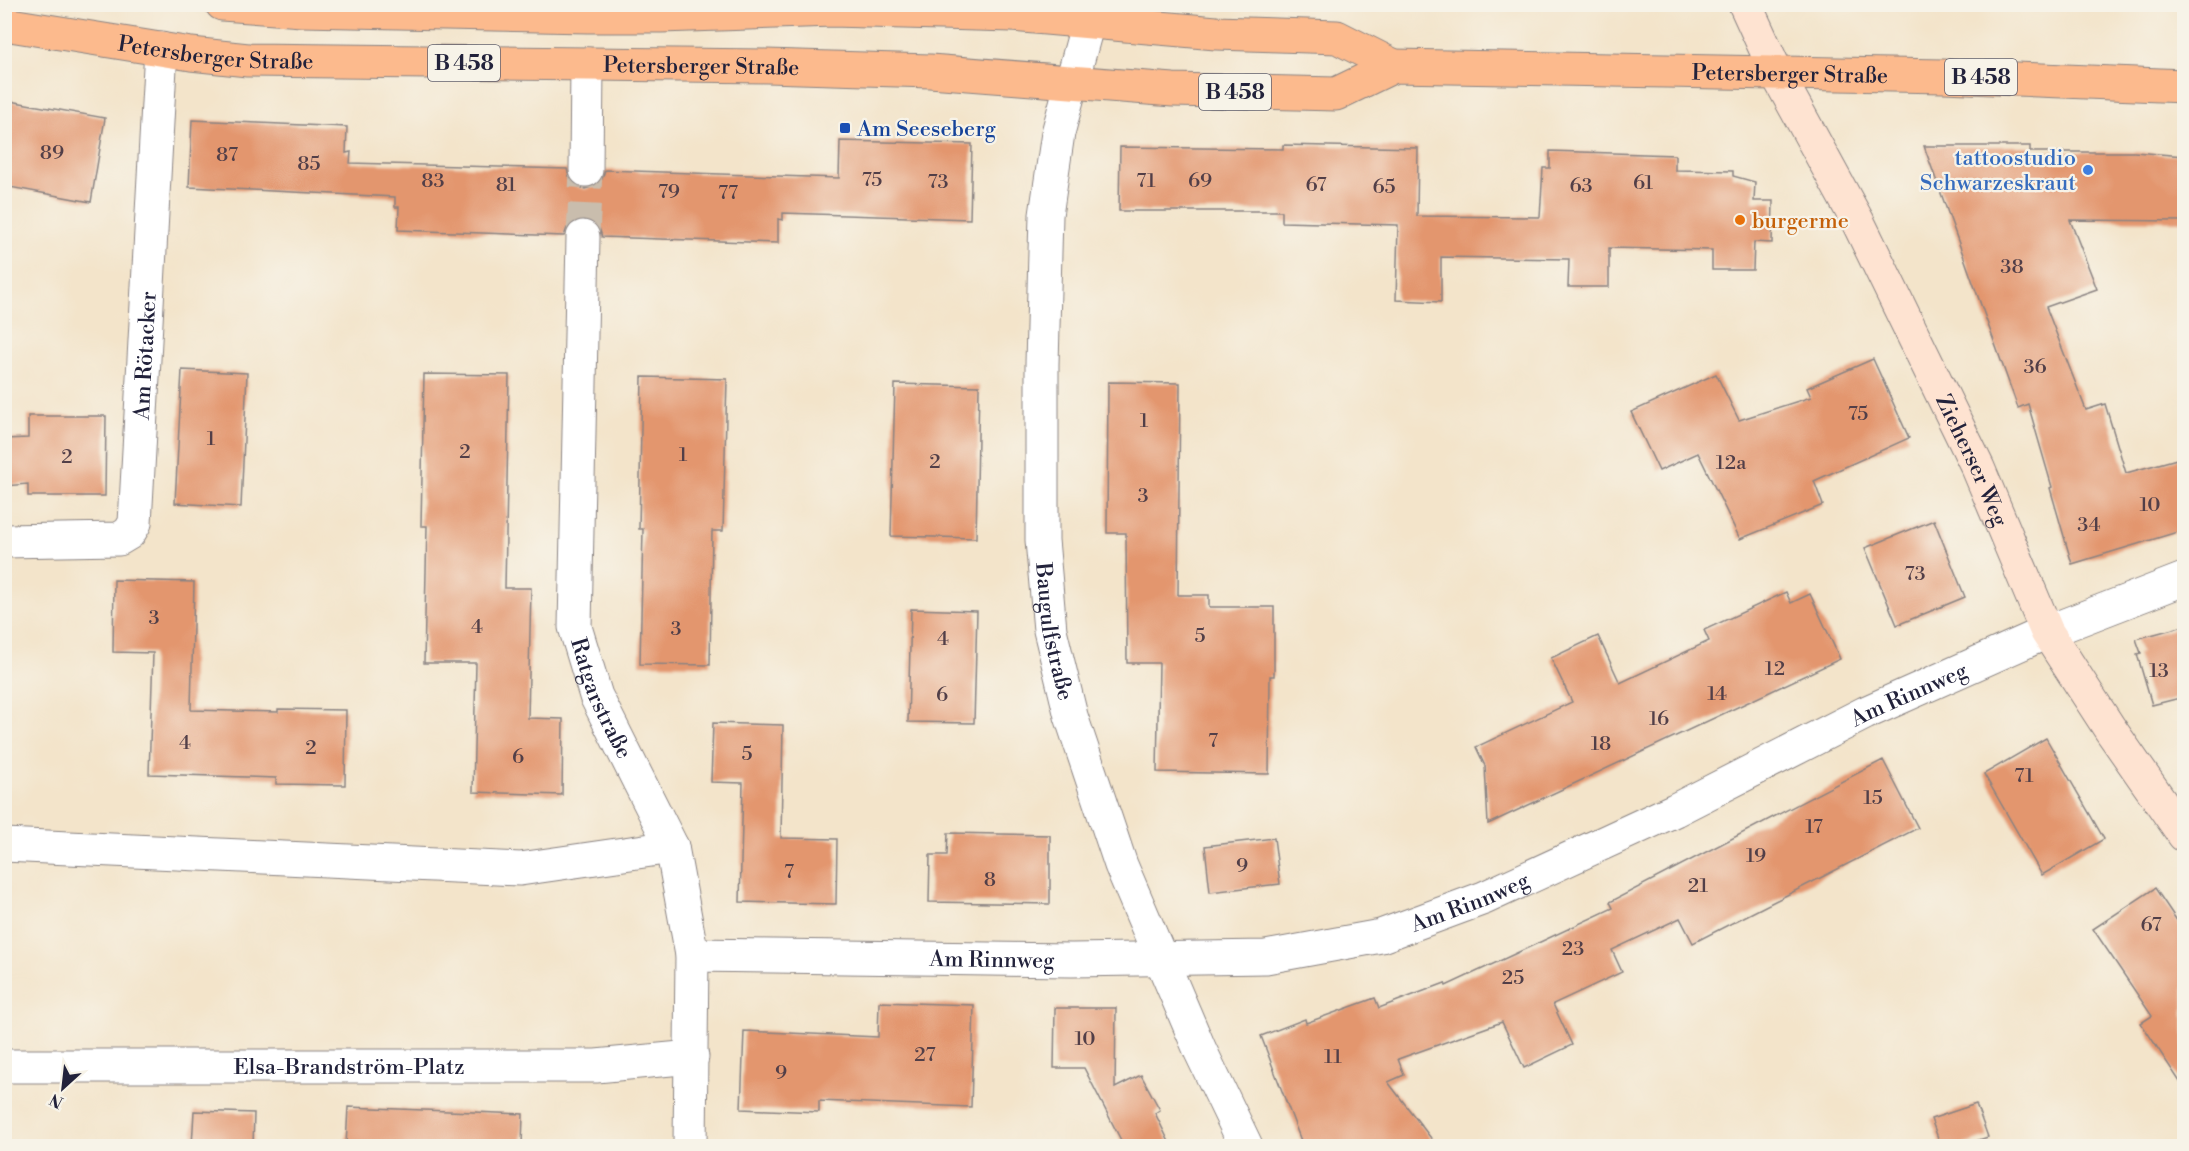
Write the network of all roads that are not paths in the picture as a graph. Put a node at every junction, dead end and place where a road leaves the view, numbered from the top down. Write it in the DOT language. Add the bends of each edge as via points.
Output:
graph roads {
  1 [pos="222,4"];
  2 [pos="1745,4"];
  3 [pos="303,7"];
  4 [pos="1090,13"];
  5 [pos="4,24"];
  6 [pos="161,49"];
  7 [pos="588,64"];
  8 [pos="1394,66"];
  9 [pos="1778,74"];
  10 [pos="1071,83"];
  11 [pos="2184,86"];
  12 [pos="586,170"];
  13 [pos="583,237"];
  14 [pos="4,541"];
  15 [pos="2184,579"];
  16 [pos="2047,632"];
  17 [pos="2184,835"];
  18 [pos="4,845"];
  19 [pos="672,847"];
  20 [pos="692,955"];
  21 [pos="1161,958"];
  22 [pos="692,1058"];
  23 [pos="4,1066"];
  24 [pos="690,1146"];
  25 [pos="1246,1146"];
  1 -- 3 [label="main road, Petersberger Straße / B 458"];
  2 -- 9 [label="street, Zieherser Weg"];
  3 -- 4 [label="main road, Petersberger Straße / B 458" via="588,16 832,10"];
  4 -- 8 [label="main road, Petersberger Straße / B 458" via="1216,33 1337,37"];
  4 -- 10 [label="street, Baugulfstraße"];
  5 -- 6 [label="main road, Petersberger Straße / B 458"];
  6 -- 7 [label="main road, Petersberger Straße / B 458" via="248,60"];
  6 -- 14 [label="street, Am Rötacker" via="135,523 119,539"];
  7 -- 10 [label="main road, Petersberger Straße / B 458" via="930,71"];
  7 -- 12 [label="street"];
  8 -- 9 [label="main road, Petersberger Straße / B 458"];
  8 -- 10 [label="main road, Petersberger Straße / B 458" via="1336,94"];
  9 -- 11 [label="main road, Petersberger Straße / B 458"];
  9 -- 16 [label="street, Zieherser Weg" via="1858,222 1978,468"];
  10 -- 21 [label="street, Baugulfstraße" via="1058,133 1046,226 1042,540 1050,630 1071,716 1121,865"];
  13 -- 19 [label="street, Ratgarstraße" via="576,627 596,696"];
  15 -- 16 [label="street, Am Rinnweg"];
  16 -- 17 [label="street, Zieherser Weg"];
  16 -- 21 [label="street, Am Rinnweg" via="1864,713 1675,810 1505,888 1381,936 1266,957"];
  18 -- 19 [label="street" via="519,869"];
  19 -- 20 [label="street, Ratgarstraße"];
  20 -- 21 [label="street, Am Rinnweg"];
  20 -- 22 [label="street, Ratgarstraße"];
  21 -- 25 [label="street, Baugulfstraße"];
  22 -- 23 [label="street, Elsa-Brandström-Platz" via="596,1066"];
  22 -- 24 [label="street, Ratgarstraße"];
}
